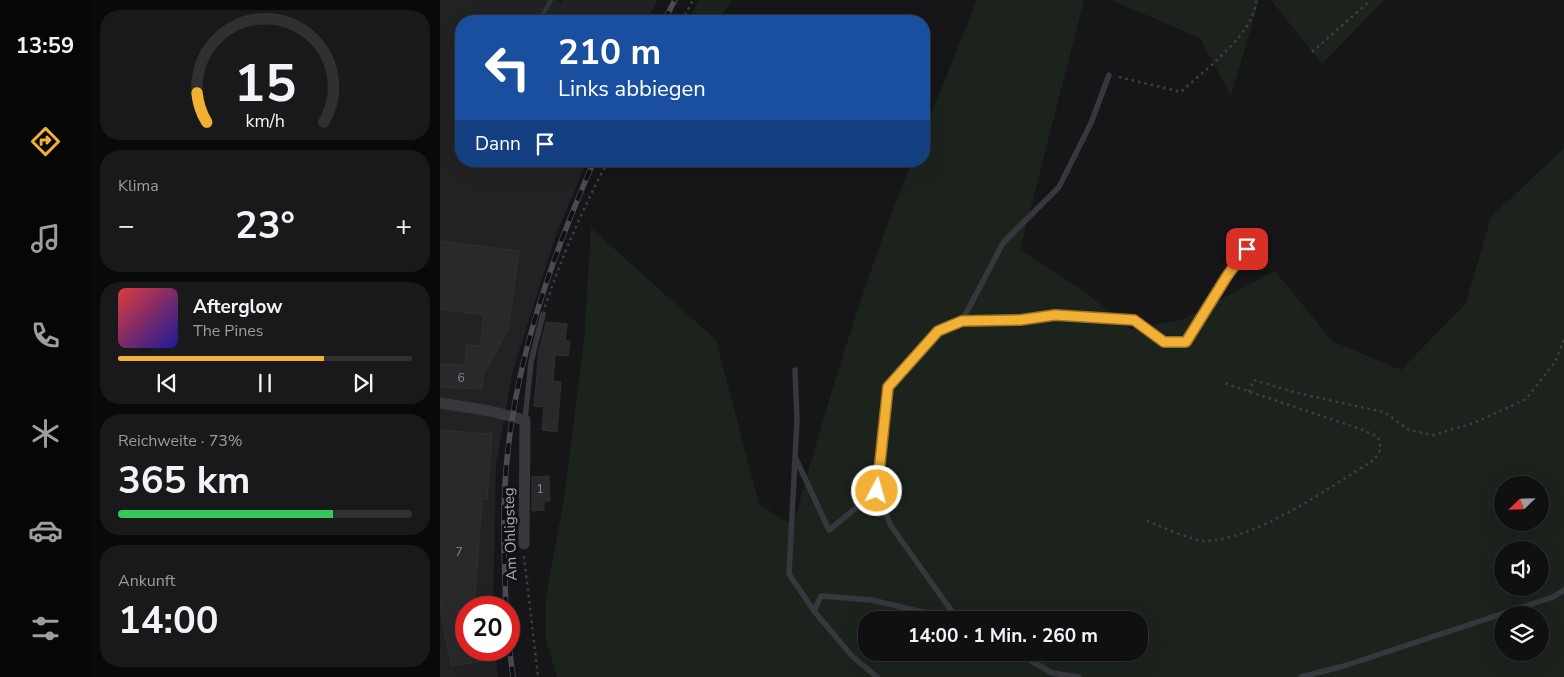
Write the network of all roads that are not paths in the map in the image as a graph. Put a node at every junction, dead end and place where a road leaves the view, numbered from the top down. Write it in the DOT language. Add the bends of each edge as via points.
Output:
graph roads {
  1 [pos="1109,75"];
  2 [pos="1257,236"];
  3 [pos="543,314"];
  4 [pos="962,321"];
  5 [pos="795,370"];
  6 [pos="440,403"];
  7 [pos="525,420"];
  8 [pos="795,456"];
  9 [pos="877,491"];
  10 [pos="524,544"];
  11 [pos="1564,590"];
  12 [pos="814,611"];
  13 [pos="919,611"];
  14 [pos="951,611"];
  15 [pos="1031,661"];
  16 [pos="877,677"];
  17 [pos="1079,677"];
  18 [pos="1301,677"];
  1 -- 4 [label="lane" via="1091,124 1059,188 1003,243"];
  2 -- 4 [label="lane" via="1227,276 1186,342 1164,342 1134,320 1055,315 1020,320"];
  3 -- 7 [label="lane" via="531,362"];
  4 -- 9 [label="lane" via="938,331 888,387"];
  5 -- 8 [label="lane"];
  6 -- 7 [label="street"];
  7 -- 10 [label="street, Am Ohligsteg"];
  8 -- 9 [label="lane" via="829,530"];
  8 -- 12 [label="lane" via="789,574"];
  9 -- 14 [label="lane" via="891,526"];
  11 -- 18 [label="lane" via="1553,597 1344,666"];
  12 -- 13 [label="lane" via="821,596 872,600"];
  12 -- 16 [label="lane" via="852,656"];
  15 -- 17 [label="lane" via="1052,673"];
}
